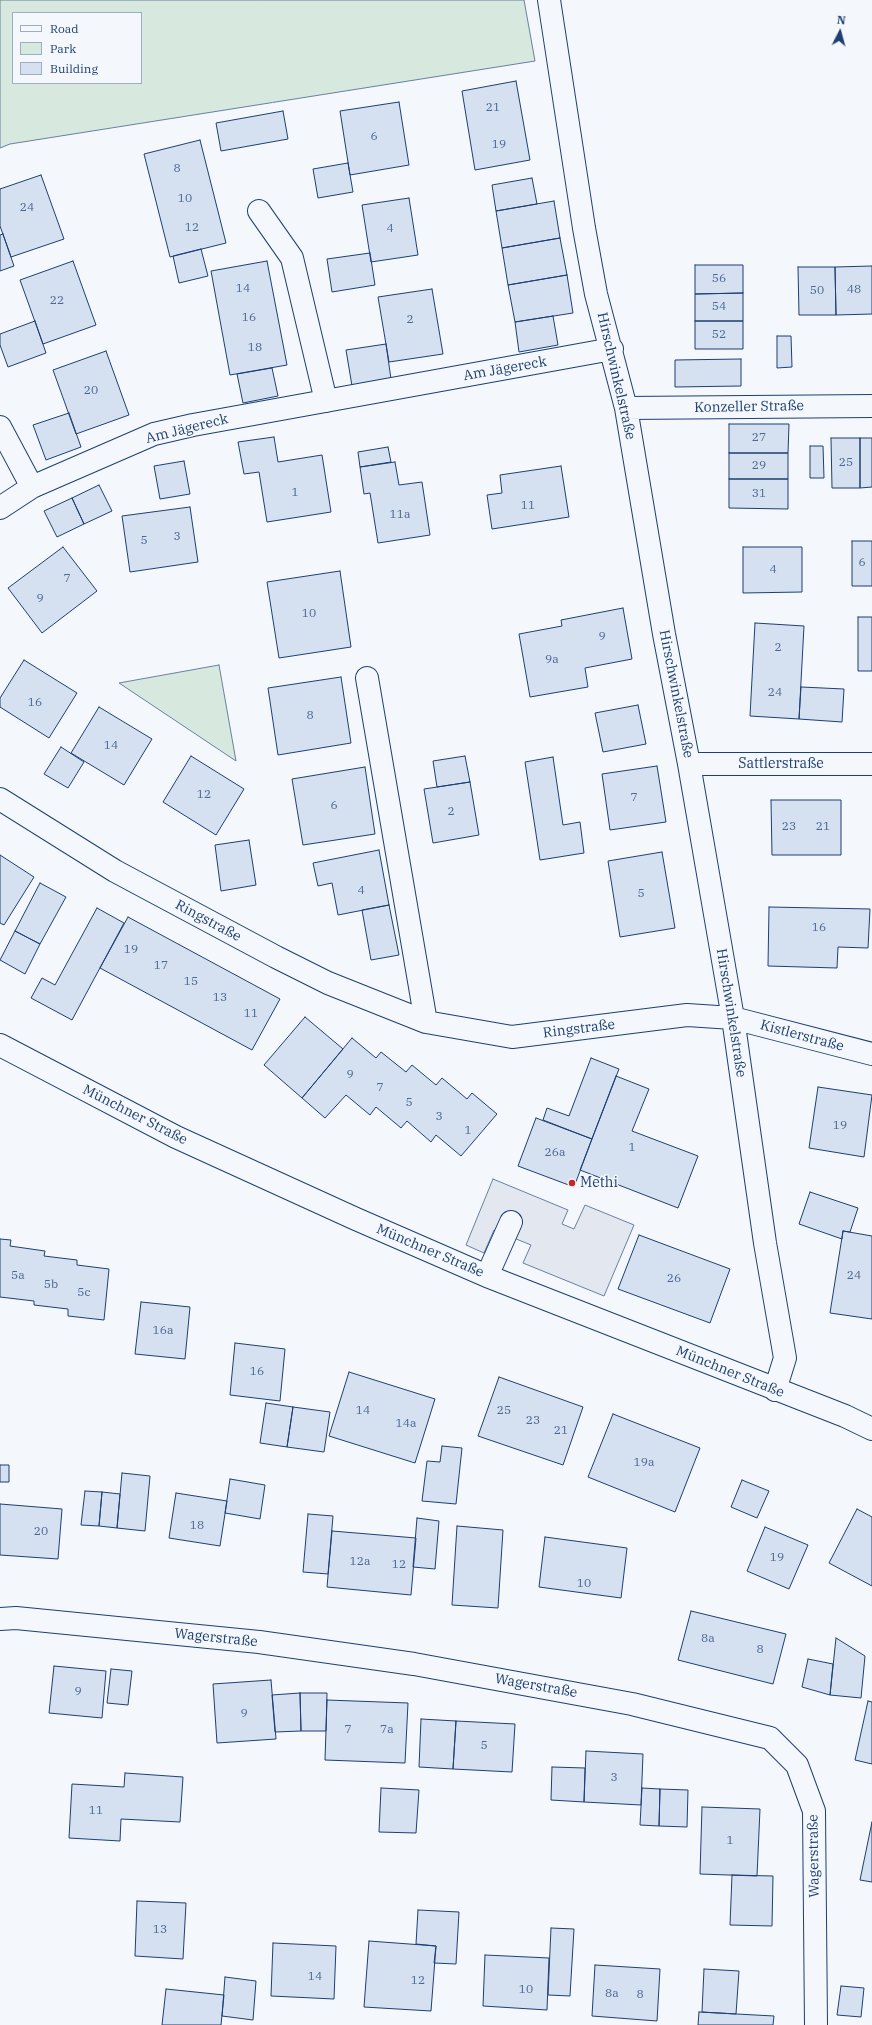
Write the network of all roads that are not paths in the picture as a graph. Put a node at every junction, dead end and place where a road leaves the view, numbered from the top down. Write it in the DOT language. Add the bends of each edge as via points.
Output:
graph roads {
  1 [pos="549,0"];
  2 [pos="259,211"];
  3 [pos="612,349"];
  4 [pos="326,401"];
  5 [pos="872,406"];
  6 [pos="626,408"];
  7 [pos="0,427"];
  8 [pos="32,487"];
  9 [pos="0,508"];
  10 [pos="367,678"];
  11 [pos="689,764"];
  12 [pos="872,764"];
  13 [pos="0,799"];
  14 [pos="733,1018"];
  15 [pos="426,1022"];
  16 [pos="0,1045"];
  17 [pos="872,1054"];
  18 [pos="511,1222"];
  19 [pos="487,1276"];
  20 [pos="775,1390"];
  21 [pos="872,1429"];
  22 [pos="0,1619"];
  23 [pos="816,2025"];
  1 -- 3 [label="street, Hirschwinkelstraße" via="584,228 596,294"];
  2 -- 4 [label="street" via="292,258"];
  3 -- 4 [label="street, Am Jägereck"];
  3 -- 6 [label="street, Hirschwinkelstraße"];
  4 -- 8 [label="street, Am Jägereck" via="154,434"];
  5 -- 6 [label="street, Konzeller Straße"];
  6 -- 11 [label="street, Hirschwinkelstraße"];
  7 -- 8 [label="street"];
  8 -- 9 [label="street, Am Jägereck"];
  10 -- 15 [label="street"];
  11 -- 12 [label="street, Sattlerstraße"];
  11 -- 14 [label="street, Hirschwinkelstraße"];
  13 -- 15 [label="street, Ringstraße" via="115,871 276,957 328,984"];
  14 -- 15 [label="street, Ringstraße" via="687,1015 512,1037"];
  14 -- 17 [label="street, Kistlerstraße"];
  14 -- 20 [label="street, Hirschwinkelstraße" via="765,1243 785,1358"];
  16 -- 19 [label="street, Münchner Straße" via="176,1137"];
  18 -- 19 [label="street"];
  19 -- 20 [label="street, Münchner Straße"];
  20 -- 21 [label="street, Münchner Straße"];
  22 -- 23 [label="street, Wagerstraße" via="16,1618 259,1642 414,1664 632,1704 770,1738 797,1765 814,1811"];
}
